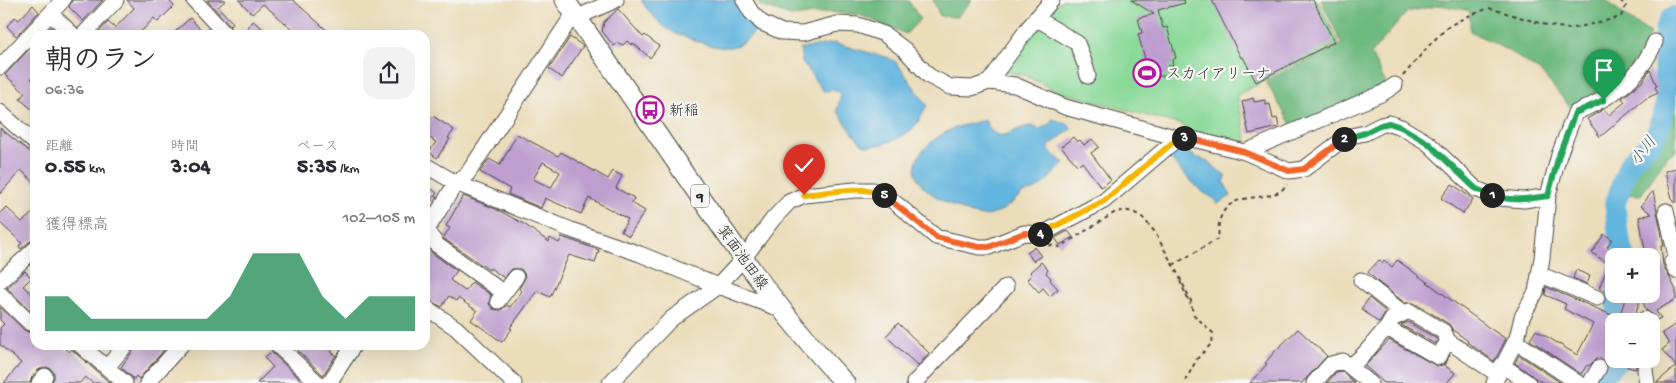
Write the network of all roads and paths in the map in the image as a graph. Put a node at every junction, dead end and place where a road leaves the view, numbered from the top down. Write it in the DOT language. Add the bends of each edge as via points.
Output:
graph roads {
  1 [pos="63,0"];
  2 [pos="116,0"];
  3 [pos="194,0"];
  4 [pos="565,0"];
  5 [pos="616,0"];
  6 [pos="744,0"];
  7 [pos="1052,0"];
  8 [pos="1620,0"];
  9 [pos="51,14"];
  10 [pos="577,17"];
  11 [pos="1036,18"];
  12 [pos="36,30"];
  13 [pos="68,30"];
  14 [pos="87,30"];
  15 [pos="218,30"];
  16 [pos="30,36"];
  17 [pos="1655,42"];
  18 [pos="0,67"];
  19 [pos="1086,69"];
  20 [pos="989,82"];
  21 [pos="1395,85"];
  22 [pos="0,112"];
  23 [pos="1178,138"];
  24 [pos="30,139"];
  25 [pos="1245,152"];
  26 [pos="430,167"];
  27 [pos="1291,178"];
  28 [pos="456,183"];
  29 [pos="1548,196"];
  30 [pos="1666,212"];
  31 [pos="430,225"];
  32 [pos="1042,234"];
  33 [pos="430,236"];
  34 [pos="30,254"];
  35 [pos="743,258"];
  36 [pos="1676,258"];
  37 [pos="1676,271"];
  38 [pos="1539,274"];
  39 [pos="516,278"];
  40 [pos="1361,280"];
  41 [pos="0,281"];
  42 [pos="718,286"];
  43 [pos="1006,286"];
  44 [pos="0,294"];
  45 [pos="1597,298"];
  46 [pos="780,309"];
  47 [pos="430,310"];
  48 [pos="1403,313"];
  49 [pos="1196,317"];
  50 [pos="30,323"];
  51 [pos="1387,328"];
  52 [pos="1448,341"];
  53 [pos="1515,341"];
  54 [pos="86,350"];
  55 [pos="122,350"];
  56 [pos="177,350"];
  57 [pos="282,350"];
  58 [pos="351,350"];
  59 [pos="1349,365"];
  60 [pos="107,368"];
  61 [pos="1599,368"];
  62 [pos="1645,368"];
  63 [pos="1498,374"];
  64 [pos="126,383"];
  65 [pos="147,383"];
  66 [pos="318,383"];
  67 [pos="329,383"];
  68 [pos="514,383"];
  69 [pos="610,383"];
  70 [pos="845,383"];
  71 [pos="914,383"];
  72 [pos="1184,383"];
  73 [pos="1314,383"];
  74 [pos="1370,383"];
  75 [pos="1528,383"];
  76 [pos="1578,383"];
  77 [pos="1590,383"];
  78 [pos="1647,383"];
  1 -- 9 [label="street"];
  2 -- 14 [label="street"];
  3 -- 15 [label="street"];
  4 -- 10 [label="main road, 箕面池田線 / 9"];
  5 -- 10 [label="street"];
  6 -- 20 [label="street" via="762,23 782,32 803,33 837,24 858,25 884,34 905,50 929,76 950,87 972,88"];
  7 -- 11 [label="street"];
  8 -- 21 [label="path" via="1626,6 1621,16 1570,29 1489,8 1449,26"];
  9 -- 12 [label="street"];
  9 -- 13 [label="street"];
  10 -- 28 [label="street" via="560,32 466,176"];
  10 -- 35 [label="main road, 箕面池田線 / 9"];
  11 -- 19 [label="street" via="1077,44"];
  11 -- 20 [label="street"];
  16 -- 18 [label="street"];
  17 -- 29 [label="street" via="1649,56 1621,89 1575,113"];
  20 -- 23 [label="street" via="1015,85 1065,107"];
  21 -- 25 [label="street"];
  22 -- 24 [label="street"];
  23 -- 25 [label="street"];
  23 -- 32 [label="street" via="1104,201"];
  25 -- 29 [label="street" via="1289,171 1304,169 1346,137 1389,123 1428,143 1476,189 1499,198 1524,200"];
  26 -- 28 [label="street"];
  27 -- 49 [label="path" via="1284,190 1243,198 1229,205 1220,219 1218,239 1173,265"];
  28 -- 31 [label="street"];
  28 -- 42 [label="street"];
  29 -- 38 [label="street"];
  30 -- 36 [label="street"];
  32 -- 35 [label="street" via="1024,233 989,247 936,237 886,196 873,190 855,190 804,195 789,202"];
  32 -- 49 [label="path" via="1049,246 1060,247 1114,213 1125,210 1135,213 1154,231 1179,276"];
  33 -- 39 [label="street" via="501,297"];
  34 -- 41 [label="street"];
  35 -- 42 [label="street"];
  35 -- 46 [label="main road, 箕面池田線 / 9"];
  36 -- 37 [label="street" via="1672,262"];
  38 -- 45 [label="street"];
  38 -- 53 [label="street" via="1536,292 1522,317"];
  40 -- 48 [label="street"];
  42 -- 46 [label="street"];
  42 -- 69 [label="street" via="671,319"];
  43 -- 71 [label="street"];
  44 -- 50 [label="street"];
  46 -- 70 [label="main road, 箕面池田線 / 9"];
  47 -- 68 [label="street" via="456,328"];
  48 -- 51 [label="street" via="1392,319"];
  48 -- 52 [label="street" via="1409,311 1444,332"];
  49 -- 72 [label="path" via="1213,333 1212,344 1197,359"];
  51 -- 52 [label="street" via="1438,358"];
  51 -- 59 [label="street" via="1355,363"];
  52 -- 63 [label="street"];
  53 -- 63 [label="street"];
  53 -- 76 [label="street"];
  54 -- 60 [label="street"];
  55 -- 60 [label="street"];
  56 -- 65 [label="street"];
  57 -- 66 [label="street"];
  58 -- 67 [label="street"];
  59 -- 73 [label="street" via="1343,361 1331,364"];
  59 -- 74 [label="street"];
  60 -- 64 [label="street"];
  61 -- 77 [label="street"];
  62 -- 78 [label="street"];
  63 -- 75 [label="street"];
}
